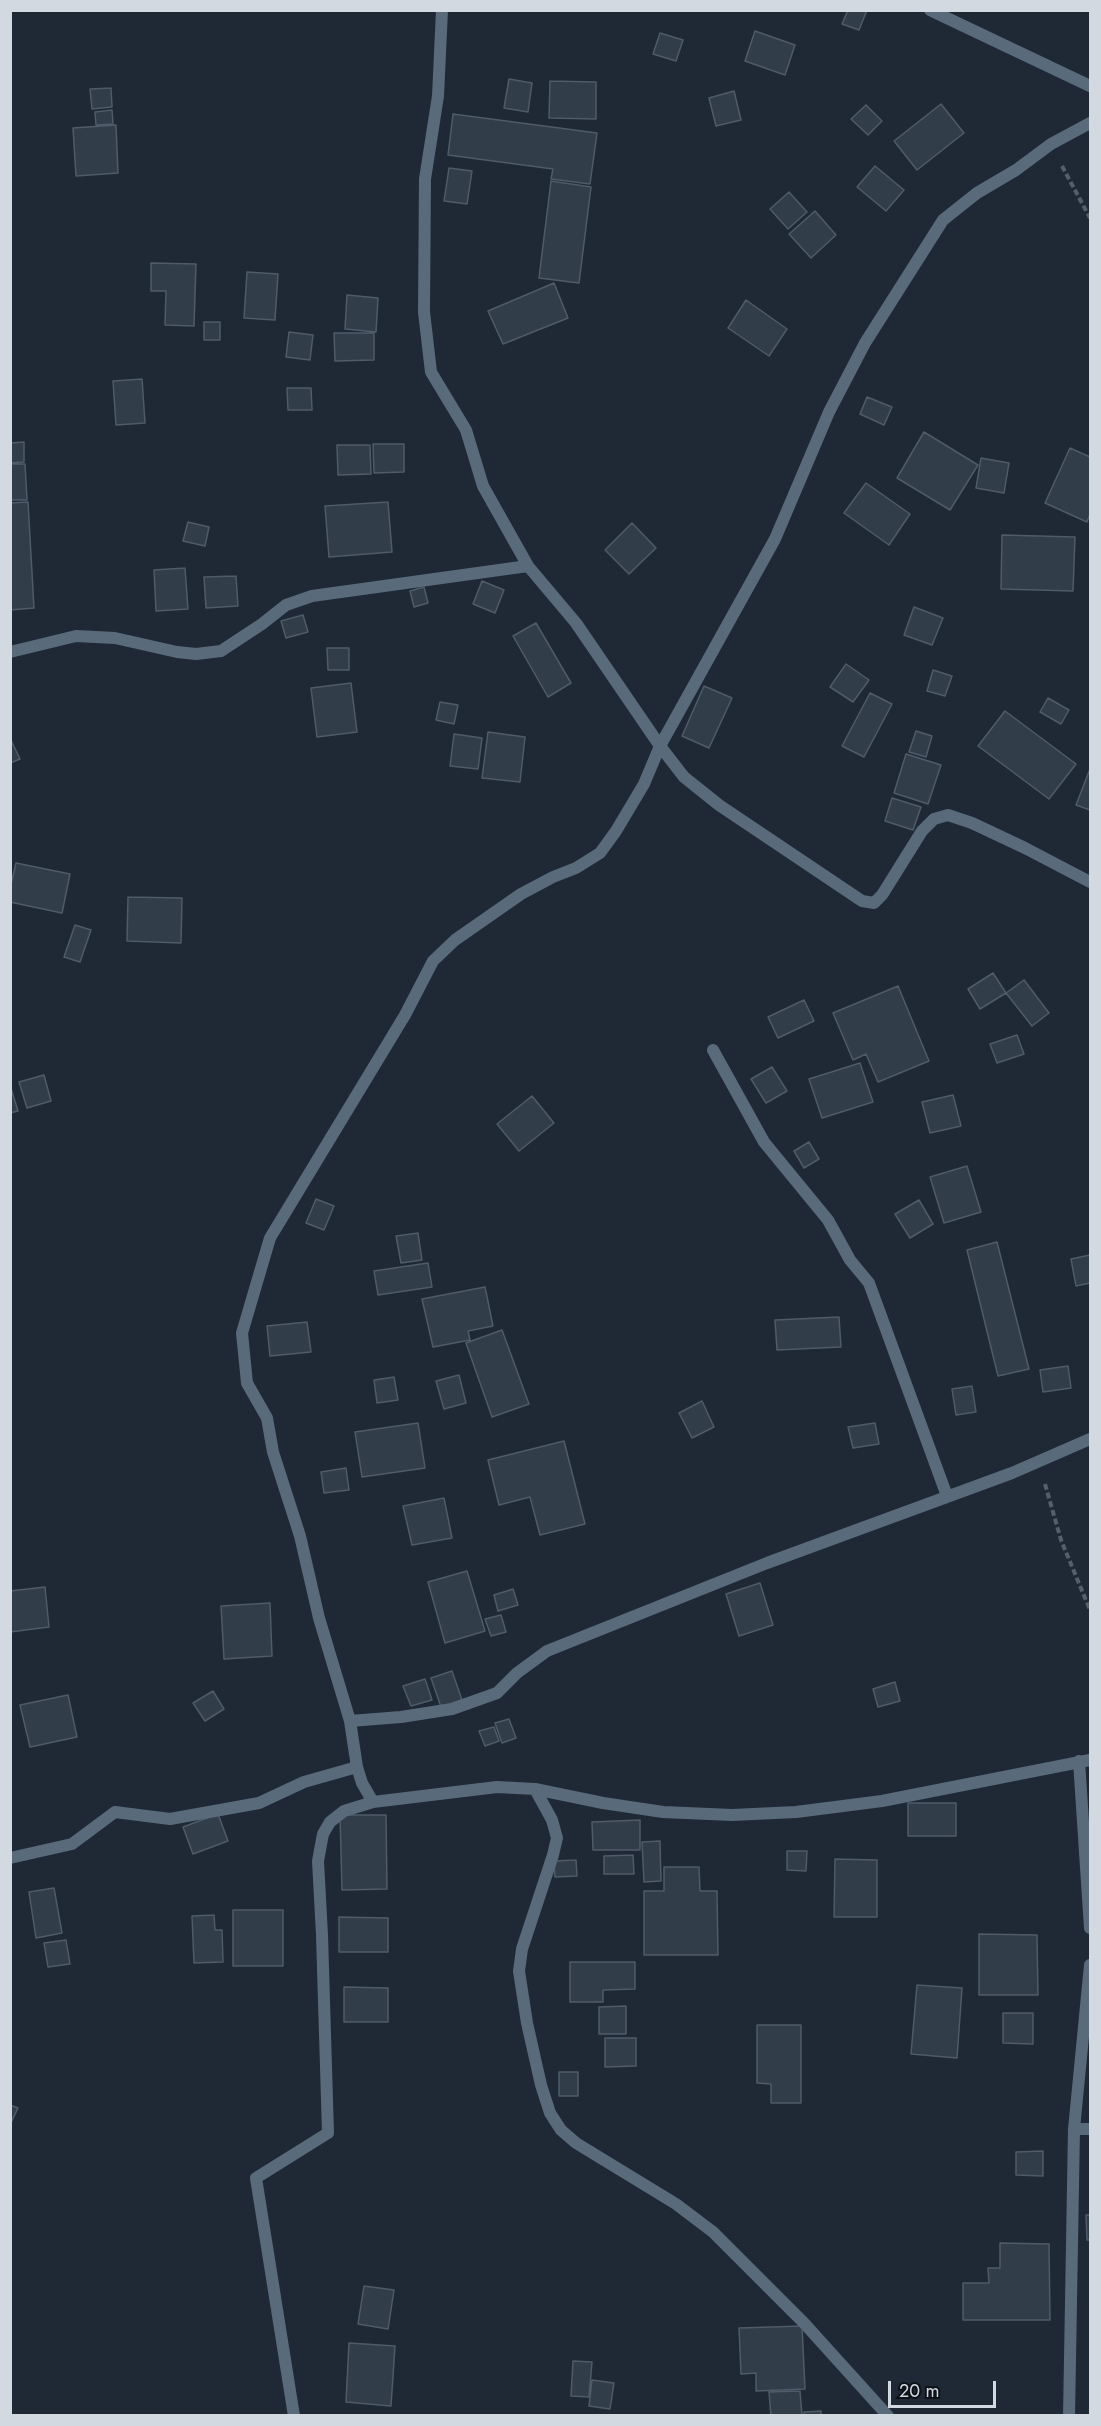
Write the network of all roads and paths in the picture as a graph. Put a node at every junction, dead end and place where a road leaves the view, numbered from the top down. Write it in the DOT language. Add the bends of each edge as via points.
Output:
graph roads {
  1 [pos="442,10"];
  2 [pos="930,10"];
  3 [pos="1090,86"];
  4 [pos="1090,123"];
  5 [pos="1051,144"];
  6 [pos="1090,218"];
  7 [pos="528,566"];
  8 [pos="10,652"];
  9 [pos="660,746"];
  10 [pos="1090,882"];
  11 [pos="713,1050"];
  12 [pos="1090,1439"];
  13 [pos="1038,1460"];
  14 [pos="946,1496"];
  15 [pos="1090,1610"];
  16 [pos="350,1721"];
  17 [pos="1085,1761"];
  18 [pos="357,1767"];
  19 [pos="535,1788"];
  20 [pos="372,1802"];
  21 [pos="10,1858"];
  22 [pos="1090,1928"];
  23 [pos="1090,1965"];
  24 [pos="1090,2128"];
  25 [pos="1074,2129"];
  26 [pos="294,2415"];
  27 [pos="888,2415"];
  28 [pos="1069,2415"];
  1 -- 7 [label="street" via="438,96 425,179 424,312 431,372 466,430 483,486"];
  2 -- 3 [label="street"];
  4 -- 5 [label="street"];
  5 -- 6 [label="path"];
  5 -- 9 [label="street" via="943,220 926,245 855,363 829,412 775,539"];
  7 -- 8 [label="street" via="312,596 286,605 221,651 196,654 116,638 76,636"];
  7 -- 9 [label="street" via="576,623"];
  9 -- 10 [label="street" via="684,777 719,805 862,900 874,903 922,831 934,819 948,815 1025,848"];
  9 -- 16 [label="street" via="644,784 600,853 520,894 455,939 433,961 405,1015 270,1238 242,1333 247,1383 267,1418 273,1452"];
  11 -- 14 [label="street" via="764,1142 828,1220 850,1260 869,1283"];
  12 -- 13 [label="street"];
  13 -- 14 [label="street"];
  13 -- 15 [label="path" via="1061,1540"];
  14 -- 16 [label="street" via="547,1651 497,1694 452,1709"];
  16 -- 18 [label="street"];
  17 -- 19 [label="street" via="882,1801 796,1812 663,1812"];
  17 -- 22 [label="street"];
  18 -- 20 [label="street"];
  18 -- 21 [label="street" via="304,1782 260,1803 170,1819 115,1812 72,1844"];
  19 -- 20 [label="street" via="497,1786"];
  19 -- 27 [label="street" via="552,1820 556,1838 522,1949 519,1971 527,2023 550,2113 561,2130 584,2148 676,2204 713,2232"];
  20 -- 26 [label="street" via="344,1811 330,1822 318,1861 328,2133 256,2178"];
  23 -- 25 [label="street"];
  24 -- 25 [label="street"];
  25 -- 28 [label="street"];
}
